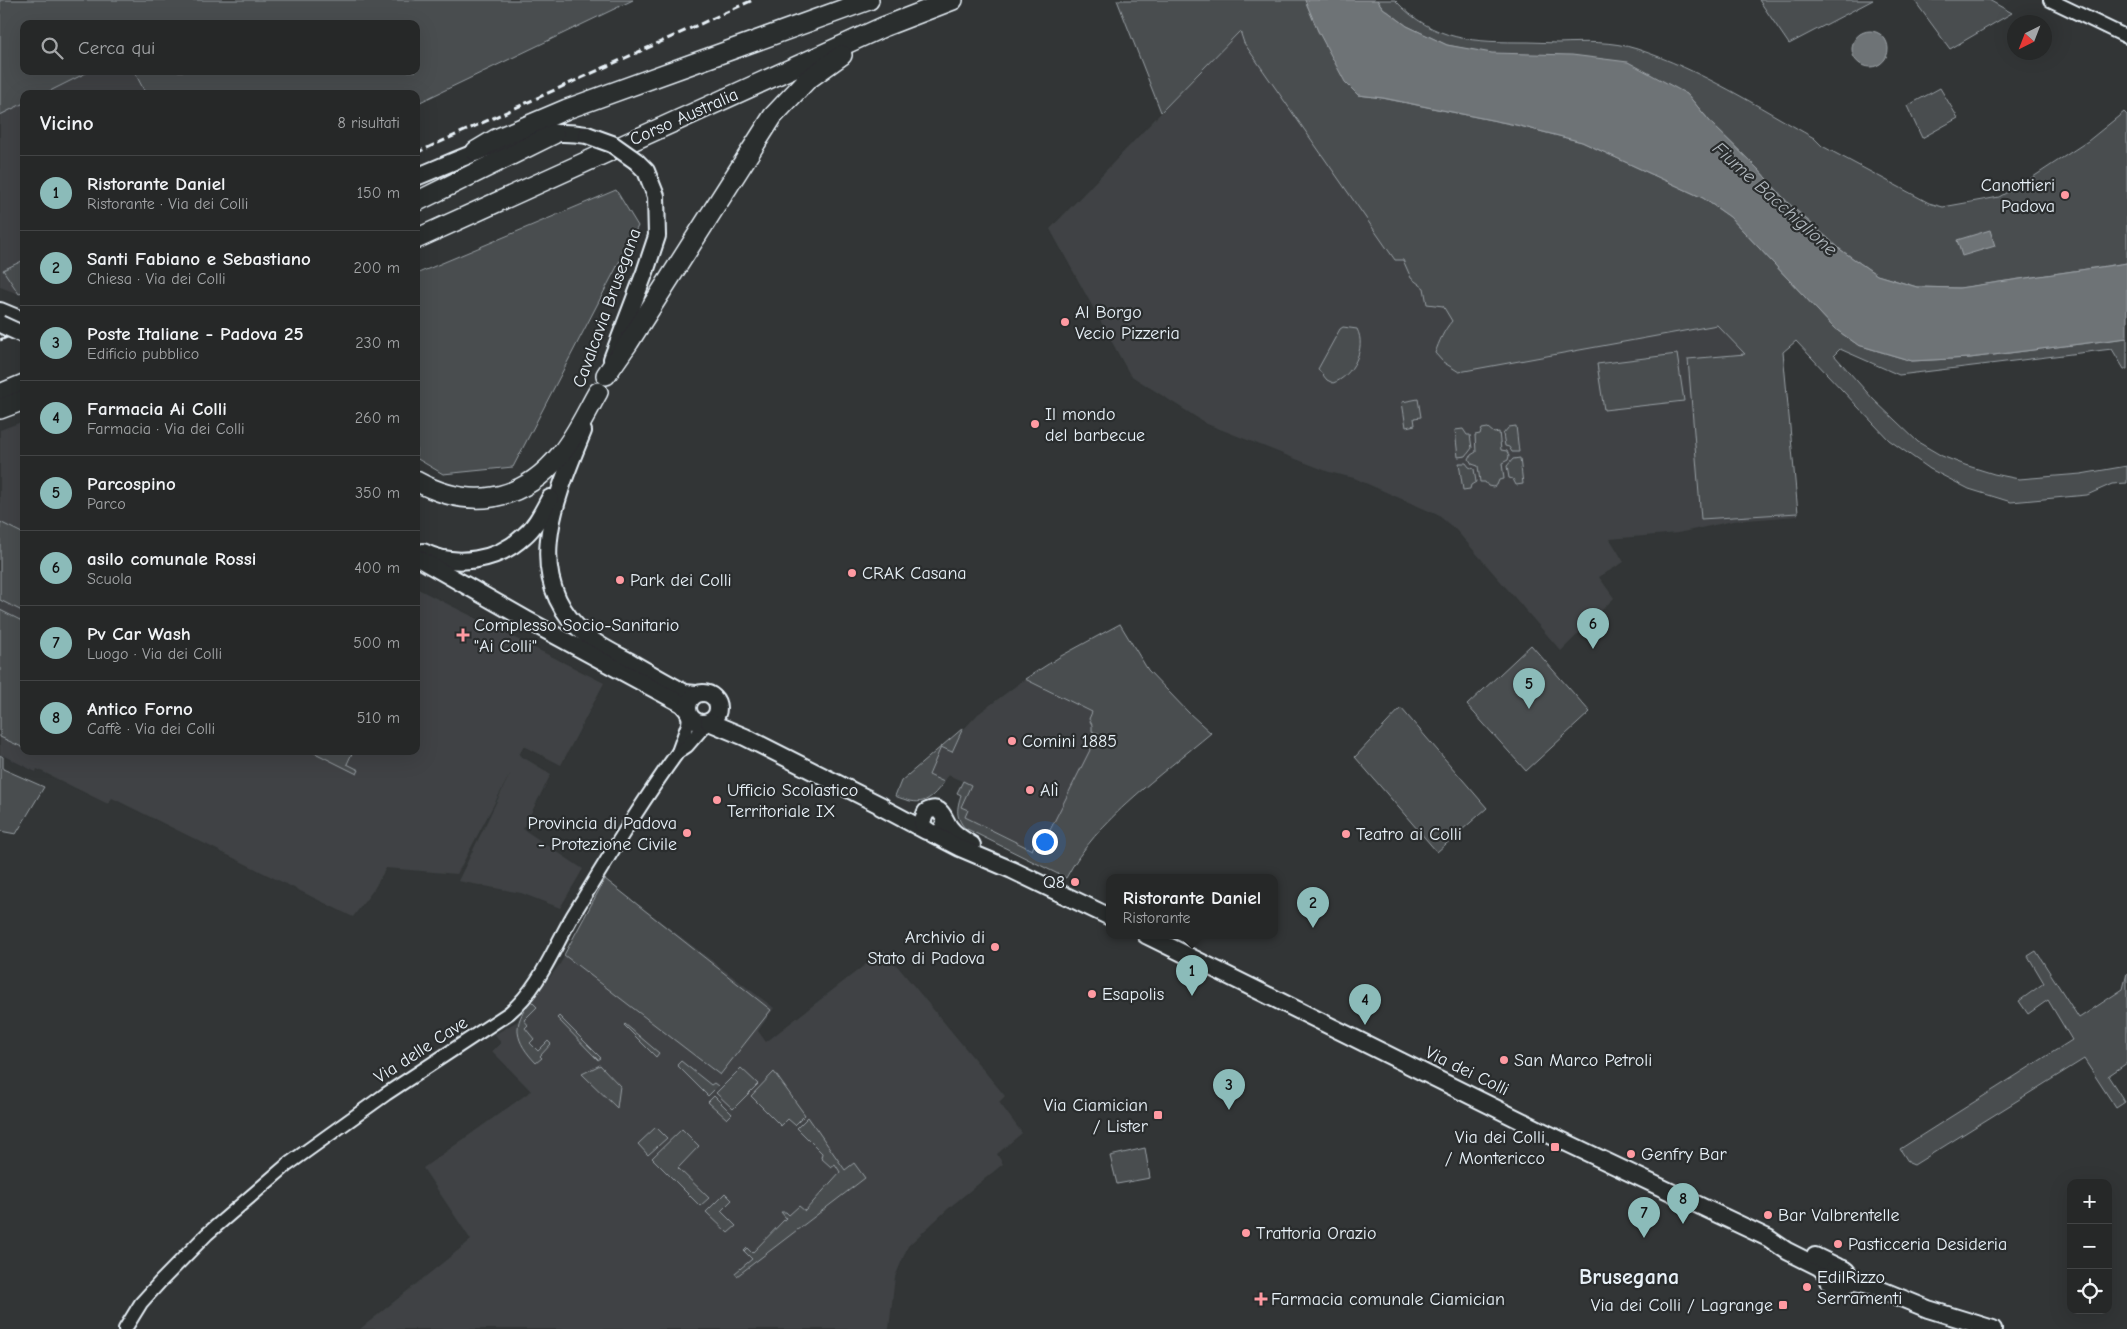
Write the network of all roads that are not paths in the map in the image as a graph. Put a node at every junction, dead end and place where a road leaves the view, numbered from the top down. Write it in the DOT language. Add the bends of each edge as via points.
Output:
graph roads {
  1 [pos="869,0"];
  2 [pos="919,0"];
  3 [pos="953,0"];
  4 [pos="2050,0"];
  5 [pos="883,27"];
  6 [pos="2127,37"];
  7 [pos="554,134"];
  8 [pos="476,151"];
  9 [pos="420,176"];
  10 [pos="420,200"];
  11 [pos="420,224"];
  12 [pos="420,237"];
  13 [pos="8,318"];
  14 [pos="20,331"];
  15 [pos="606,375"];
  16 [pos="20,386"];
  17 [pos="598,392"];
  18 [pos="0,394"];
  19 [pos="20,402"];
  20 [pos="0,409"];
  21 [pos="573,455"];
  22 [pos="420,483"];
  23 [pos="420,551"];
  24 [pos="420,559"];
  25 [pos="696,694"];
  26 [pos="688,713"];
  27 [pos="711,718"];
  28 [pos="678,752"];
  29 [pos="881,807"];
  30 [pos="926,812"];
  31 [pos="946,821"];
  32 [pos="929,832"];
  33 [pos="1012,870"];
  34 [pos="1106,915"];
  35 [pos="1154,939"];
  36 [pos="126,1329"];
  37 [pos="1993,1329"];
  1 -- 8 [label="highway" via="567,110 496,139"];
  2 -- 11 [label="highway, Corso Australia"];
  3 -- 5 [label="highway, Corso Australia"];
  4 -- 6 [label="street"];
  5 -- 12 [label="highway, Corso Australia"];
  5 -- 15 [label="highway" via="807,80 773,116"];
  7 -- 8 [label="main road, Cavalcavia Brusegana" via="520,137"];
  7 -- 10 [label="highway"];
  7 -- 15 [label="main road, Cavalcavia Brusegana, bridge" via="587,135 612,144 646,172 656,196 657,236"];
  8 -- 9 [label="main road, Cavalcavia Brusegana"];
  13 -- 14 [label="main road, bridge"];
  15 -- 17 [label="main road, Cavalcavia Brusegana"];
  16 -- 18 [label="highway"];
  17 -- 21 [label="main road, Cavalcavia Brusegana"];
  17 -- 22 [label="highway" via="560,455 519,489 493,497 461,498"];
  19 -- 20 [label="highway"];
  21 -- 23 [label="main road" via="537,521 511,546 486,557 457,561"];
  21 -- 25 [label="main road, Cavalcavia Brusegana" via="551,520 548,558 554,594 563,611 586,636 685,693"];
  24 -- 26 [label="main road" via="676,701"];
  25 -- 26 [label="main road" via="689,701"];
  25 -- 27 [label="main road" via="713,696 716,701"];
  26 -- 27 [label="main road" via="700,723"];
  26 -- 28 [label="street, Via delle Cave" via="688,724"];
  27 -- 28 [label="street, Via delle Cave"];
  27 -- 29 [label="main road"];
  28 -- 36 [label="street, Via delle Cave" via="628,827 524,1001 287,1164 207,1234 160,1282 141,1303"];
  29 -- 30 [label="main road"];
  29 -- 32 [label="main road"];
  30 -- 31 [label="main road" via="939,811"];
  30 -- 32 [label="main road" via="922,822"];
  31 -- 32 [label="main road" via="941,832"];
  31 -- 33 [label="main road" via="957,836"];
  32 -- 33 [label="main road"];
  33 -- 34 [label="main road"];
  35 -- 37 [label="main road, Via dei Colli" via="1771,1240 1819,1267 1928,1309"];
}
